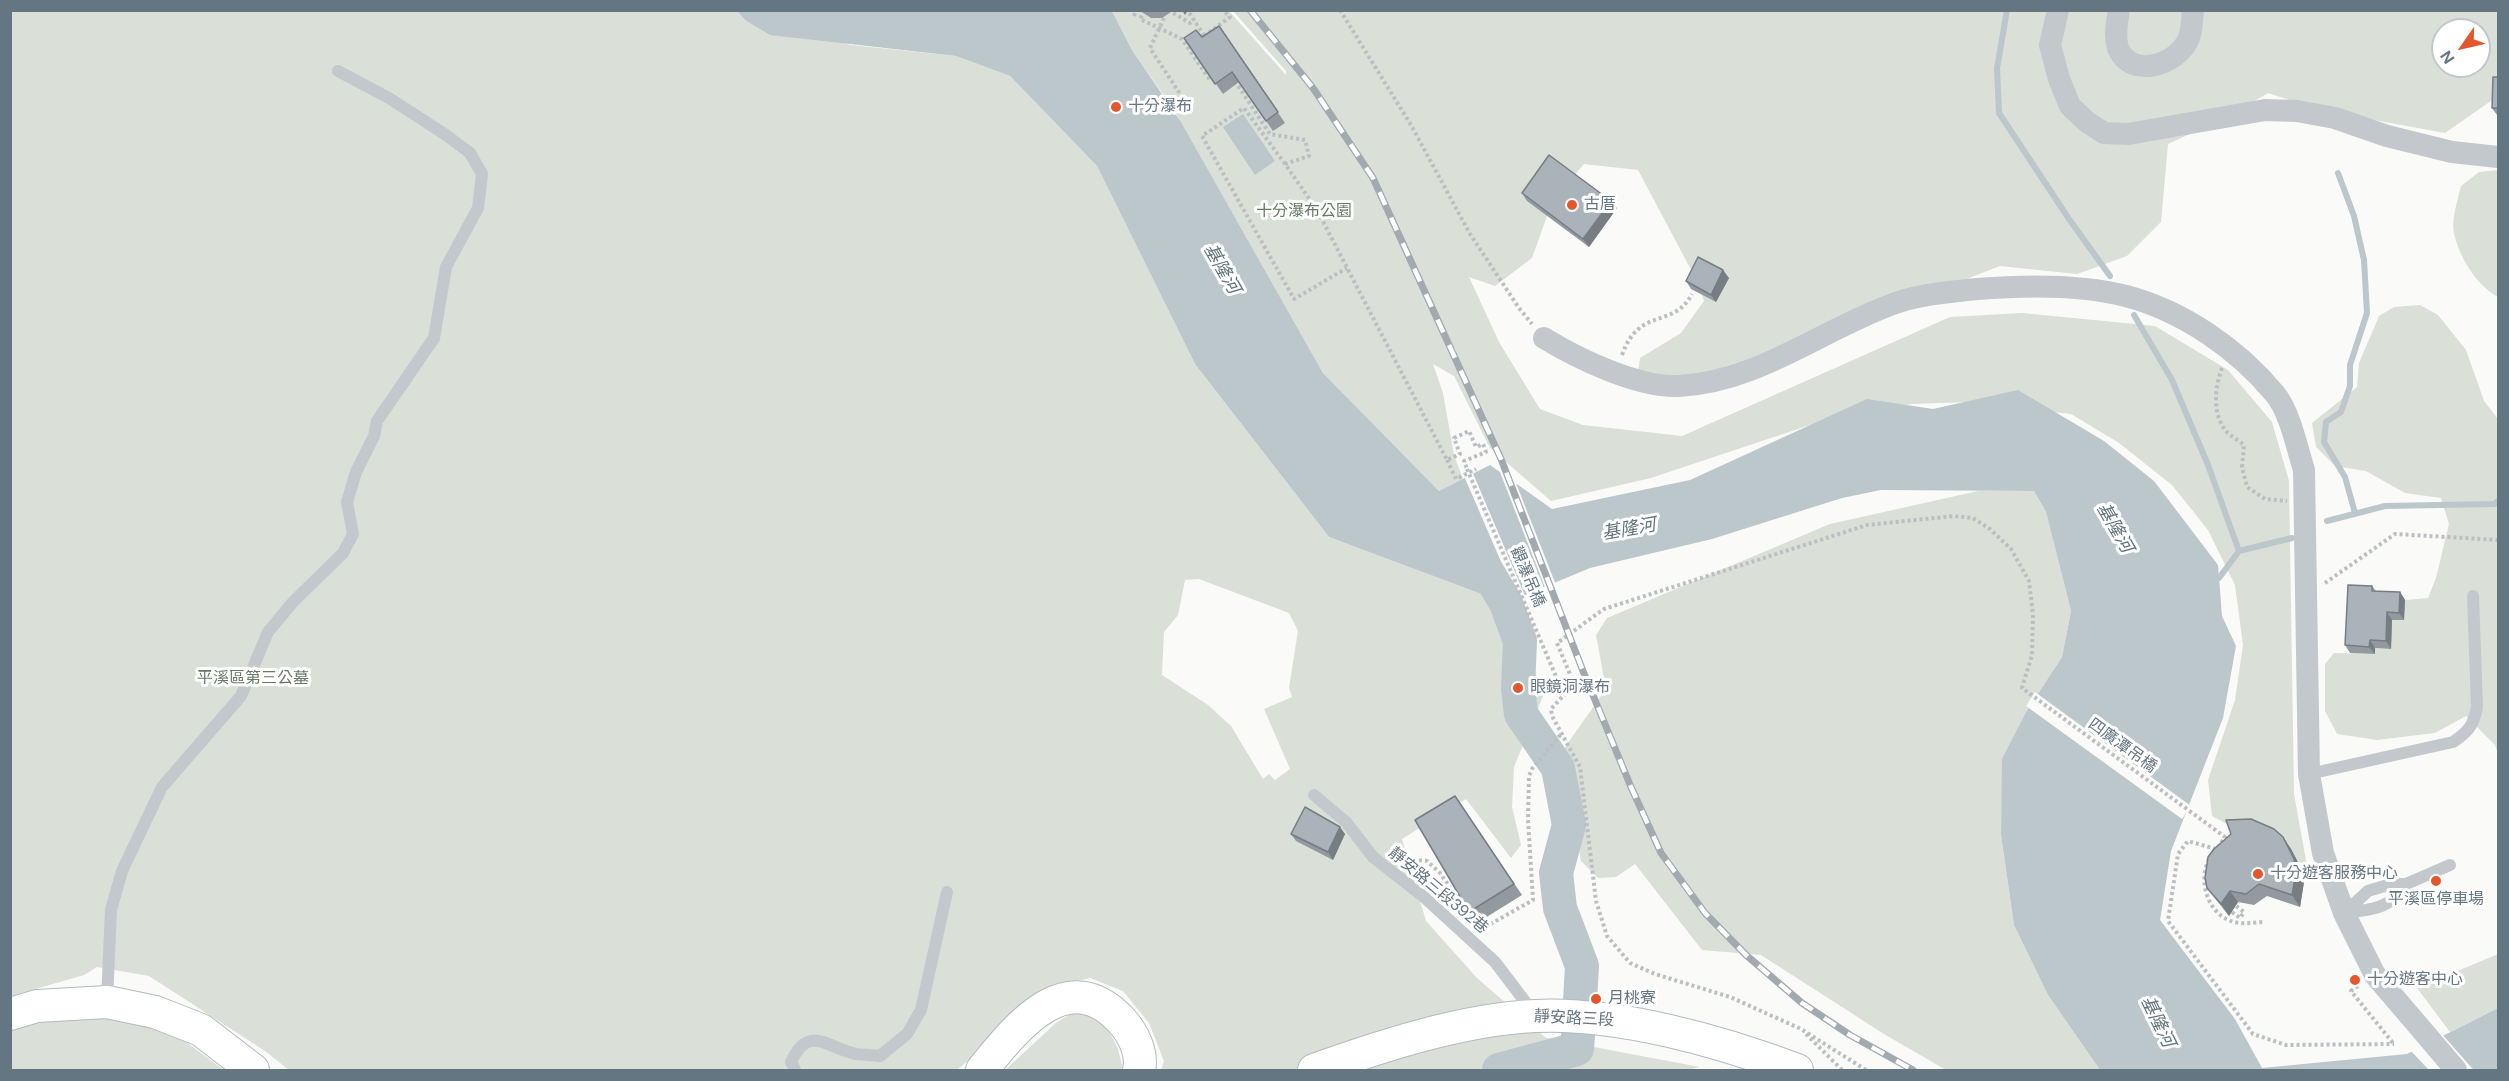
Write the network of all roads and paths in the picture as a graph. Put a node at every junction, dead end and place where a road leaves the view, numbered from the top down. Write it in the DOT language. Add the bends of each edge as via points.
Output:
graph roads {
  1 [pos="1136,10"];
  2 [pos="1144,10"];
  3 [pos="1168,10"];
  4 [pos="1184,10"];
  5 [pos="1224,10"];
  6 [pos="1340,10"];
  7 [pos="2058,10"];
  8 [pos="2119,10"];
  9 [pos="2193,10"];
  10 [pos="1157,14"];
  11 [pos="1134,16"];
  12 [pos="1164,18"];
  13 [pos="1194,20"];
  14 [pos="1158,29"];
  15 [pos="1201,31"];
  16 [pos="1204,36"];
  17 [pos="1184,42"];
  18 [pos="1210,45"];
  19 [pos="338,71"];
  20 [pos="1233,79"];
  21 [pos="1210,80"];
  22 [pos="1182,98"];
  23 [pos="2499,157"];
  24 [pos="1285,164"];
  25 [pos="1347,268"];
  26 [pos="1692,294"];
  27 [pos="1544,338"];
  28 [pos="2229,348"];
  29 [pos="1616,372"];
  30 [pos="1447,460"];
  31 [pos="1476,469"];
  32 [pos="2306,503"];
  33 [pos="2499,540"];
  34 [pos="2307,595"];
  35 [pos="2473,596"];
  36 [pos="1564,695"];
  37 [pos="1562,733"];
  38 [pos="2309,774"];
  39 [pos="1314,795"];
  40 [pos="2216,849"];
  41 [pos="1372,857"];
  42 [pos="2450,866"];
  43 [pos="2406,884"];
  44 [pos="947,892"];
  45 [pos="2236,906"];
  46 [pos="2232,912"];
  47 [pos="2344,913"];
  48 [pos="1472,921"];
  49 [pos="2264,922"];
  50 [pos="1479,930"];
  51 [pos="2375,975"];
  52 [pos="107,1002"];
  53 [pos="10,1014"];
  54 [pos="1535,1016"];
  55 [pos="1801,1029"];
  56 [pos="253,1071"];
  57 [pos="795,1071"];
  58 [pos="982,1071"];
  59 [pos="1139,1071"];
  60 [pos="1314,1071"];
  61 [pos="1797,1071"];
  62 [pos="1842,1071"];
  63 [pos="1866,1071"];
  64 [pos="2456,1071"];
  1 -- 11 [label="path"];
  2 -- 14 [label="path" via="1140,19"];
  3 -- 12 [label="path"];
  3 -- 13 [label="path" via="1190,22"];
  4 -- 13 [label="path"];
  5 -- 16 [label="path" via="1230,17"];
  6 -- 27 [label="path" via="1411,125 1470,234"];
  7 -- 23 [label="street" via="2050,45 2059,79 2070,105 2104,133 2128,134 2265,110 2297,111 2452,152"];
  8 -- 9 [label="street" via="2115,28 2119,49 2132,63 2152,66 2174,59 2189,39"];
  10 -- 12 [label="path"];
  12 -- 14 [label="path"];
  13 -- 15 [label="path"];
  14 -- 17 [label="path"];
  14 -- 22 [label="path" via="1150,48"];
  15 -- 16 [label="path"];
  15 -- 17 [label="path"];
  16 -- 18 [label="path"];
  17 -- 21 [label="path"];
  19 -- 52 [label="lane" via="389,98 470,153 482,174 478,208 446,267 434,338 377,421 356,472 347,502 353,534 343,553 268,632 241,696 162,787 122,871 111,910"];
  20 -- 24 [label="path" via="1270,134 1305,140 1308,156"];
  24 -- 25 [label="path" via="1317,210"];
  24 -- 25 [label="path" via="1244,108 1202,136 1294,299"];
  25 -- 30 [label="path"];
  26 -- 29 [label="path" via="1679,310 1635,330 1628,338"];
  27 -- 29 [label="street" via="1570,354"];
  28 -- 29 [label="street" via="2172,313 2126,296 2066,287 2004,287 1947,292 1895,303 1856,318 1753,370 1719,381 1677,386"];
  28 -- 32 [label="street" via="2276,396 2304,470"];
  28 -- 32 [label="path" via="2216,384 2217,410 2225,430 2244,445 2241,467 2247,487 2265,499"];
  30 -- 31 [label="path" via="1456,479"];
  30 -- 36 [label="path, 觀瀑吊橋, bridge" via="1460,454 1454,438 1469,431 1476,447 1483,444 1486,452 1464,461"];
  32 -- 34 [label="street"];
  33 -- 34 [label="path" via="2395,534"];
  34 -- 38 [label="street"];
  35 -- 38 [label="lane" via="2477,707 2469,731 2453,742"];
  36 -- 37 [label="path" via="1551,709"];
  36 -- 40 [label="path, 四廣潭吊橋" via="1576,689 1557,643 1604,609 1867,525 1954,516 1973,518 2011,549 2029,581 2032,655 2022,688 2225,837"];
  37 -- 50 [label="path" via="1529,776 1533,900"];
  37 -- 55 [label="path" via="1580,767 1596,901 1607,936 1630,963 1730,997"];
  38 -- 47 [label="street" via="2323,853"];
  39 -- 41 [label="lane, 靜安路三段392巷" via="1346,822"];
  40 -- 49 [label="path" via="2204,870 2206,897 2222,916 2238,923"];
  40 -- 51 [label="path" via="2188,841 2178,854 2168,921 2253,1034 2286,1045 2394,1044 2351,991"];
  41 -- 48 [label="path" via="1427,861 1440,873"];
  41 -- 54 [label="lane, 靜安路三段392巷" via="1424,897 1495,962"];
  42 -- 43 [label="lane"];
  43 -- 47 [label="lane" via="2368,891"];
  43 -- 47 [label="lane" via="2397,898 2373,909"];
  44 -- 57 [label="lane" via="921,1010 908,1034 880,1056 856,1054 822,1040 807,1041 796,1050 791,1062"];
  45 -- 46 [label="path" via="2244,912 2240,918"];
  47 -- 51 [label="street"];
  51 -- 64 [label="street"];
  52 -- 53 [label="main road" via="37,1006"];
  52 -- 56 [label="main road" via="155,1012 201,1030"];
  54 -- 60 [label="main road, 靜安路三段" via="1459,1027 1359,1054"];
  54 -- 61 [label="main road, 靜安路三段" via="1615,1020 1693,1038"];
  55 -- 62 [label="path"];
  55 -- 63 [label="path"];
  58 -- 59 [label="main road" via="1019,1025 1051,1003 1071,997 1091,1000 1111,1010 1127,1027 1138,1049"];
}
